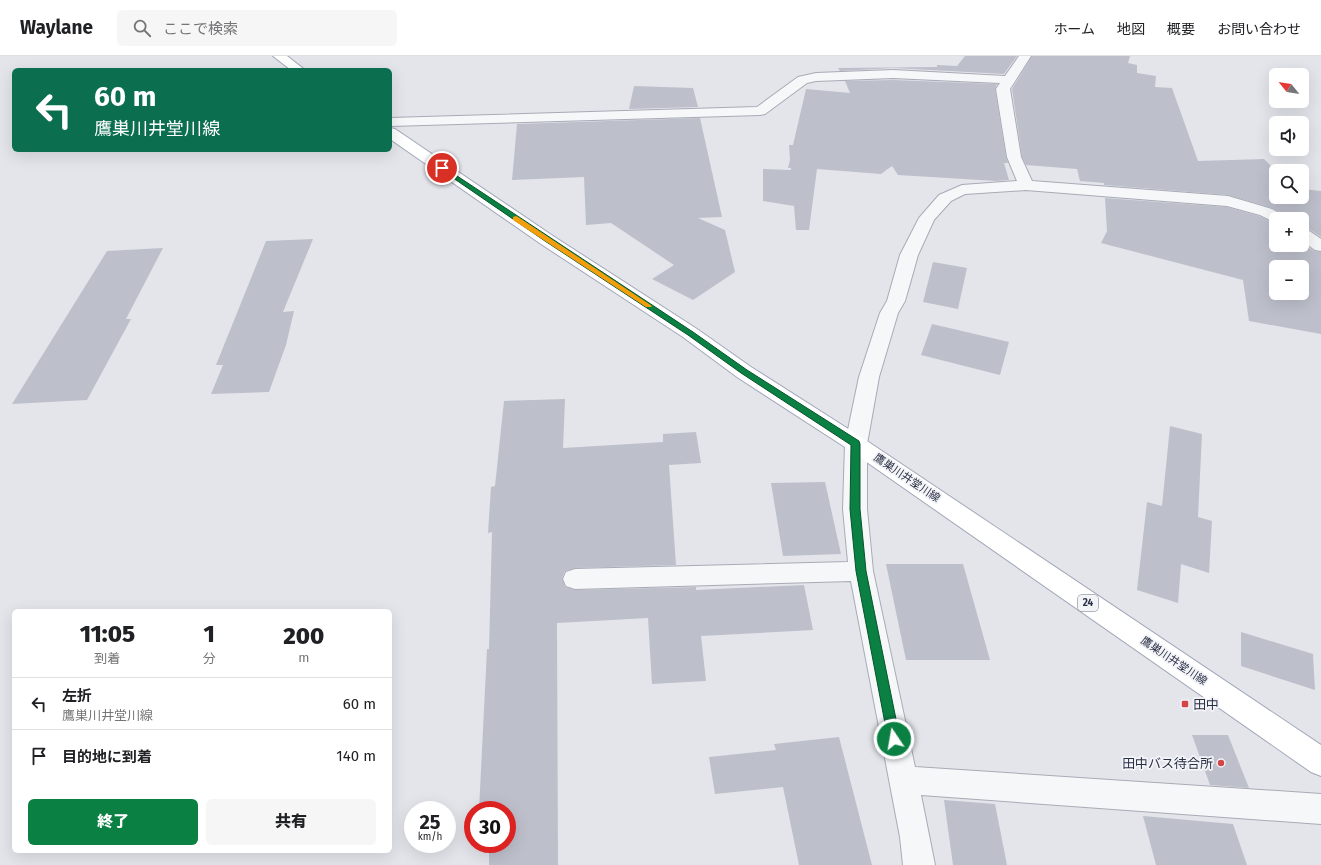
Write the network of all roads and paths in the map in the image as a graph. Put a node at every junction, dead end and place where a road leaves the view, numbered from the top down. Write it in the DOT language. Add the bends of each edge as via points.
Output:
graph roads {
  1 [pos="279,56"];
  2 [pos="1025,56"];
  3 [pos="296,68"];
  4 [pos="1009,80"];
  5 [pos="392,122"];
  6 [pos="392,133"];
  7 [pos="1026,185"];
  8 [pos="1269,214"];
  9 [pos="1309,238"];
  10 [pos="1321,246"];
  11 [pos="856,444"];
  12 [pos="861,571"];
  13 [pos="575,579"];
  14 [pos="1321,762"];
  15 [pos="903,780"];
  16 [pos="1321,809"];
  17 [pos="919,865"];
  1 -- 3 [label="main road"];
  2 -- 4 [label="street"];
  4 -- 5 [label="street" via="893,74 816,77 803,80 760,111"];
  4 -- 7 [label="street" via="1003,89 1014,157"];
  6 -- 11 [label="main road, 鷹巣川井堂川線 / 24" via="744,372"];
  7 -- 8 [label="street" via="1228,201"];
  7 -- 11 [label="street" via="962,190 945,198 927,218 910,255 896,301 889,313 869,377"];
  9 -- 10 [label="street"];
  11 -- 12 [label="street" via="855,509"];
  11 -- 14 [label="main road, 鷹巣川井堂川線 / 24"];
  12 -- 13 [label="street"];
  12 -- 15 [label="street"];
  15 -- 16 [label="street"];
  15 -- 17 [label="street"];
}
